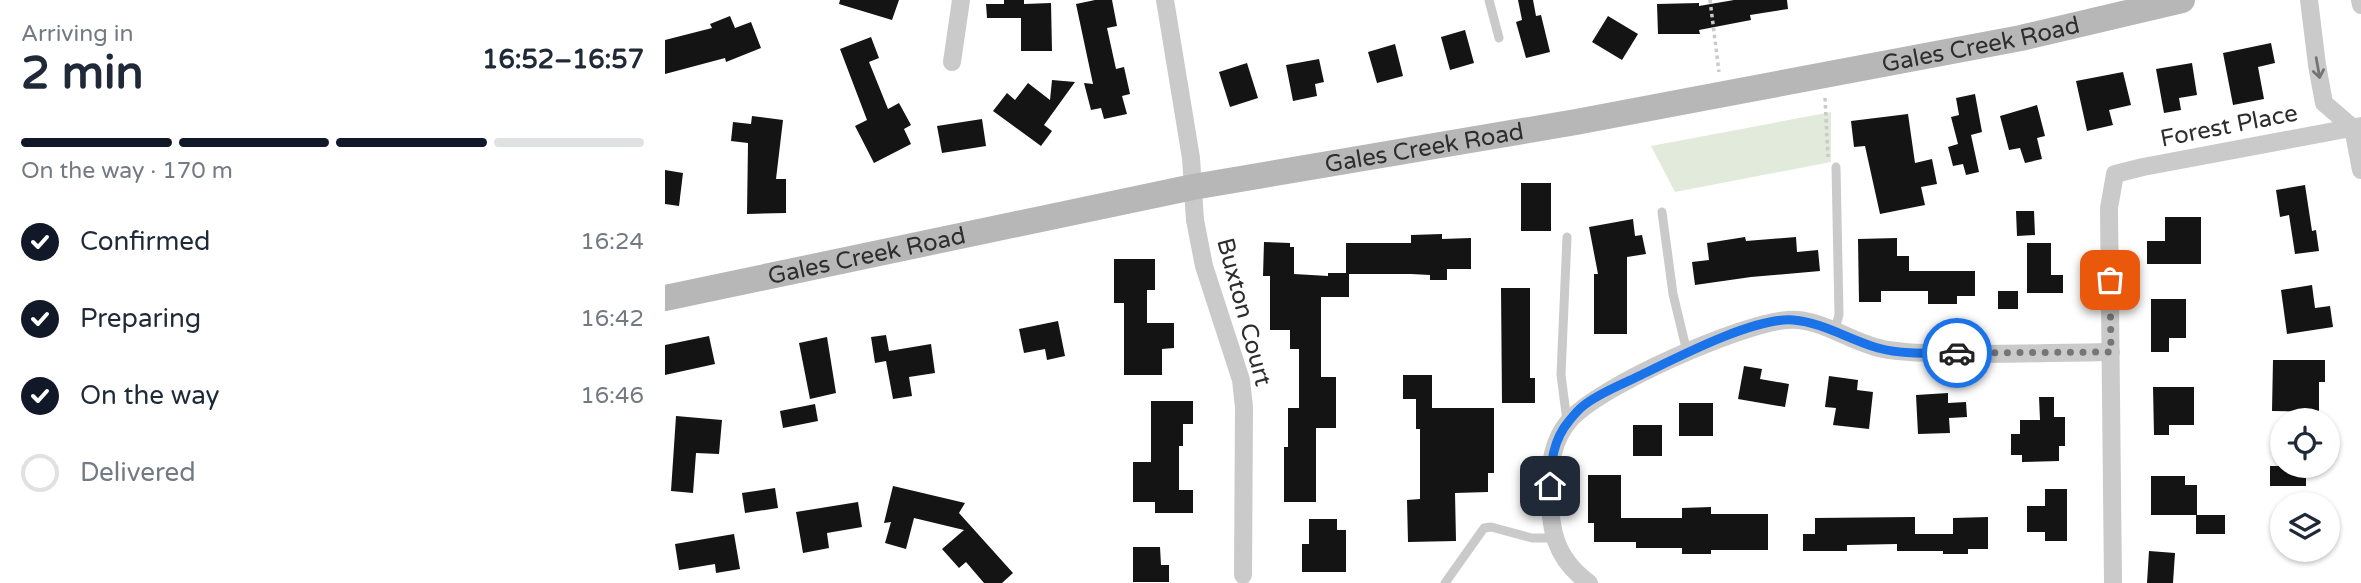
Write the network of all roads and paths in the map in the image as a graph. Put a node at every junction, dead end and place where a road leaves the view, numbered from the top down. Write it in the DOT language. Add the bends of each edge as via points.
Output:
graph roads {
  1 [pos="961,0"];
  2 [pos="1165,0"];
  3 [pos="1489,0"];
  4 [pos="1710,0"];
  5 [pos="2182,0"];
  6 [pos="2309,0"];
  7 [pos="2360,0"];
  8 [pos="2361,5"];
  9 [pos="1499,38"];
  10 [pos="952,62"];
  11 [pos="1821,76"];
  12 [pos="1724,94"];
  13 [pos="2358,123"];
  14 [pos="1836,167"];
  15 [pos="2361,170"];
  16 [pos="1193,187"];
  17 [pos="1662,212"];
  18 [pos="1567,237"];
  19 [pos="665,298"];
  20 [pos="1834,332"];
  21 [pos="1687,352"];
  22 [pos="2111,352"];
  23 [pos="1567,423"];
  24 [pos="1554,538"];
  25 [pos="1243,575"];
  26 [pos="1444,583"];
  27 [pos="1590,583"];
  28 [pos="2113,583"];
  1 -- 10 [label="street"];
  2 -- 16 [label="street, Buxton Court"];
  3 -- 9 [label="lane"];
  4 -- 12 [label="path"];
  5 -- 11 [label="main road, Gales Creek Road" via="2021,38"];
  6 -- 13 [label="street, one-way" via="2324,103"];
  7 -- 8 [label="street"];
  11 -- 12 [label="main road, Gales Creek Road"];
  11 -- 14 [label="path" via="1828,111 1828,158"];
  12 -- 16 [label="main road, Gales Creek Road"];
  13 -- 15 [label="street"];
  13 -- 22 [label="street, Forest Place" via="2115,174 2109,208"];
  14 -- 20 [label="lane" via="1839,315"];
  16 -- 19 [label="main road, Gales Creek Road"];
  16 -- 25 [label="street, Buxton Court" via="1204,266 1241,380"];
  17 -- 21 [label="lane" via="1673,294"];
  18 -- 23 [label="lane" via="1561,375"];
  20 -- 21 [label="street" via="1790,320 1763,324"];
  20 -- 22 [label="street" via="1881,349 1915,353"];
  21 -- 23 [label="street" via="1584,405"];
  22 -- 28 [label="street"];
  23 -- 24 [label="street" via="1551,461"];
  24 -- 26 [label="lane" via="1484,528"];
  24 -- 27 [label="street" via="1566,563"];
}
